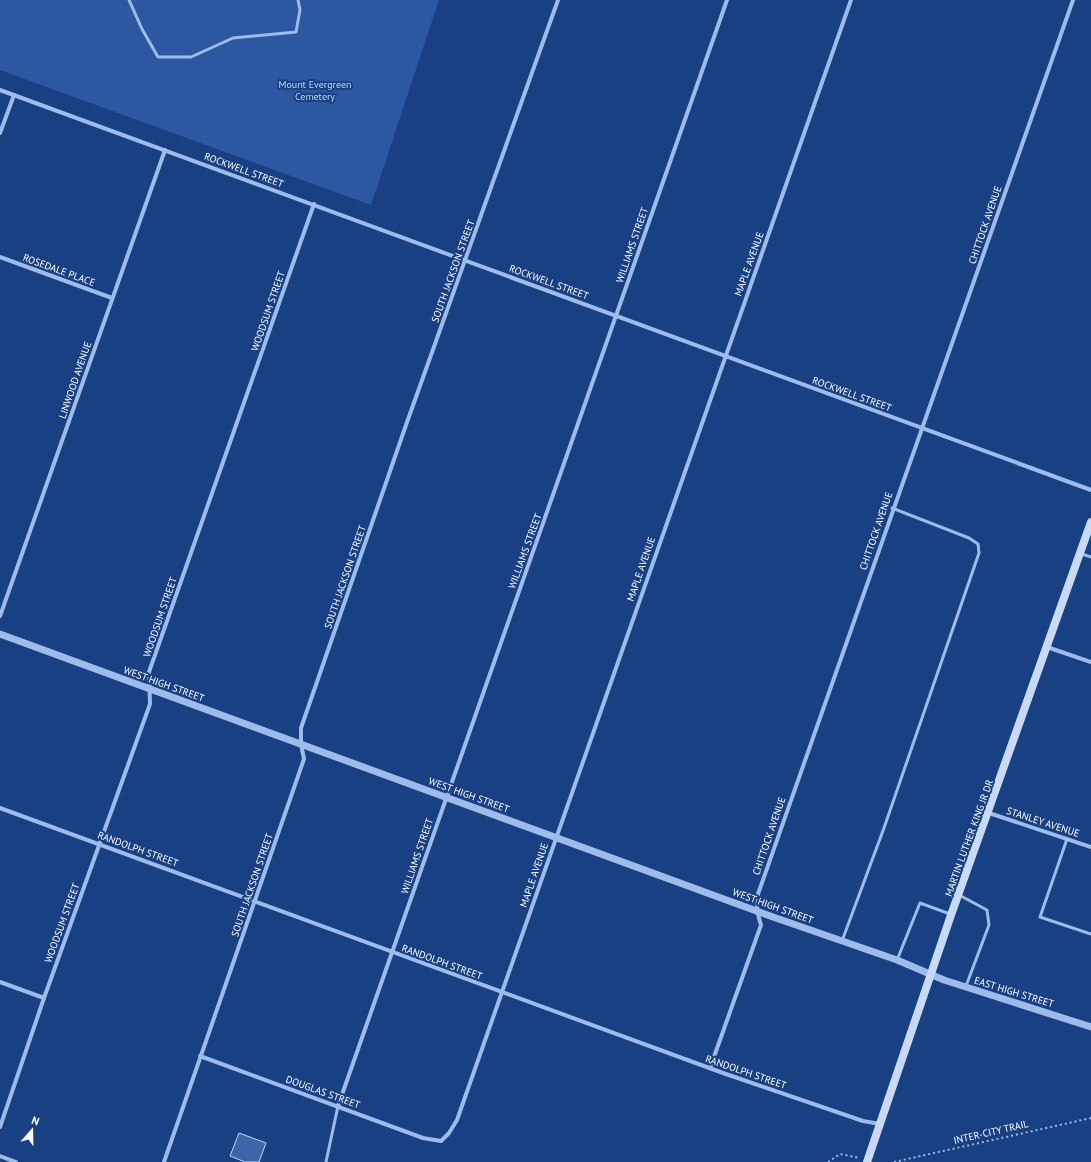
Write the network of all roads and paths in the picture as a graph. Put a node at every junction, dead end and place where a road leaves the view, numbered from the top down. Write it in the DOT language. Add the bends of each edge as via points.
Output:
graph roads {
  1 [pos="129,0"];
  2 [pos="298,0"];
  3 [pos="558,0"];
  4 [pos="727,0"];
  5 [pos="851,0"];
  6 [pos="1073,0"];
  7 [pos="0,90"];
  8 [pos="14,95"];
  9 [pos="0,133"];
  10 [pos="165,150"];
  11 [pos="314,204"];
  12 [pos="0,257"];
  13 [pos="466,259"];
  14 [pos="112,298"];
  15 [pos="615,315"];
  16 [pos="725,355"];
  17 [pos="921,428"];
  18 [pos="1091,490"];
  19 [pos="892,508"];
  20 [pos="1091,524"];
  21 [pos="1080,553"];
  22 [pos="1091,557"];
  23 [pos="0,616"];
  24 [pos="0,634"];
  25 [pos="1047,646"];
  26 [pos="1091,662"];
  27 [pos="150,689"];
  28 [pos="301,744"];
  29 [pos="446,797"];
  30 [pos="0,808"];
  31 [pos="989,813"];
  32 [pos="556,837"];
  33 [pos="1067,839"];
  34 [pos="99,844"];
  35 [pos="1091,847"];
  36 [pos="959,895"];
  37 [pos="255,901"];
  38 [pos="758,911"];
  39 [pos="952,915"];
  40 [pos="1091,934"];
  41 [pos="842,941"];
  42 [pos="392,952"];
  43 [pos="897,960"];
  44 [pos="931,974"];
  45 [pos="0,982"];
  46 [pos="966,987"];
  47 [pos="502,992"];
  48 [pos="44,998"];
  49 [pos="1091,1027"];
  50 [pos="200,1056"];
  51 [pos="710,1068"];
  52 [pos="338,1106"];
  53 [pos="1091,1118"];
  54 [pos="880,1124"];
  55 [pos="0,1127"];
  56 [pos="441,1140"];
  57 [pos="851,1155"];
  58 [pos="0,1156"];
  59 [pos="16,1162"];
  60 [pos="164,1162"];
  61 [pos="326,1162"];
  62 [pos="828,1162"];
  63 [pos="867,1162"];
  64 [pos="894,1162"];
  1 -- 2 [label="lane" via="158,57 191,57 233,38 296,32 300,10"];
  3 -- 13 [label="street, SOUTH JACKSON STREET"];
  4 -- 15 [label="street, WILLIAMS STREET"];
  5 -- 16 [label="street, MAPLE AVENUE"];
  6 -- 17 [label="street, CHITTOCK AVENUE"];
  7 -- 8 [label="street, ROCKWELL STREET"];
  8 -- 9 [label="street"];
  8 -- 10 [label="street, ROCKWELL STREET"];
  10 -- 11 [label="street, ROCKWELL STREET"];
  10 -- 14 [label="street, LINWOOD AVENUE"];
  11 -- 13 [label="street, ROCKWELL STREET"];
  11 -- 27 [label="street, WOODSUM STREET" via="149,672"];
  12 -- 14 [label="street, ROSEDALE PLACE"];
  13 -- 15 [label="street, ROCKWELL STREET"];
  13 -- 28 [label="street, SOUTH JACKSON STREET" via="301,728"];
  14 -- 23 [label="street, LINWOOD AVENUE"];
  15 -- 16 [label="street, ROCKWELL STREET"];
  15 -- 29 [label="street, WILLIAMS STREET"];
  16 -- 17 [label="street, ROCKWELL STREET"];
  16 -- 32 [label="street, MAPLE AVENUE"];
  17 -- 18 [label="street, ROCKWELL STREET"];
  17 -- 19 [label="street, CHITTOCK AVENUE"];
  19 -- 38 [label="street, CHITTOCK AVENUE" via="758,894"];
  19 -- 41 [label="lane" via="969,538 978,544 979,553"];
  20 -- 21 [label="main road, MARTIN LUTHER KING JR DR"];
  21 -- 22 [label="lane"];
  21 -- 25 [label="main road, MARTIN LUTHER KING JR DR"];
  24 -- 27 [label="street, WEST HIGH STREET"];
  25 -- 26 [label="street"];
  25 -- 31 [label="main road, MARTIN LUTHER KING JR DR"];
  27 -- 28 [label="street, WEST HIGH STREET"];
  27 -- 34 [label="street, WOODSUM STREET" via="150,704"];
  28 -- 29 [label="street, WEST HIGH STREET"];
  28 -- 37 [label="street, SOUTH JACKSON STREET" via="304,759"];
  29 -- 32 [label="street, WEST HIGH STREET"];
  29 -- 42 [label="street, WILLIAMS STREET"];
  30 -- 34 [label="street, RANDOLPH STREET"];
  31 -- 33 [label="street, STANLEY AVENUE"];
  31 -- 36 [label="main road, MARTIN LUTHER KING JR DR"];
  32 -- 38 [label="street, WEST HIGH STREET"];
  32 -- 47 [label="street, MAPLE AVENUE"];
  33 -- 35 [label="street, STANLEY AVENUE"];
  33 -- 40 [label="lane" via="1040,917"];
  34 -- 37 [label="street, RANDOLPH STREET"];
  34 -- 48 [label="street, WOODSUM STREET"];
  36 -- 39 [label="main road, MARTIN LUTHER KING JR DR"];
  36 -- 46 [label="lane" via="987,910 988,918 988,925"];
  37 -- 42 [label="street, RANDOLPH STREET"];
  37 -- 50 [label="street, SOUTH JACKSON STREET"];
  38 -- 41 [label="street, WEST HIGH STREET"];
  38 -- 51 [label="street, CHITTOCK AVENUE" via="761,925"];
  39 -- 43 [label="lane" via="920,903"];
  39 -- 44 [label="main road, MARTIN LUTHER KING JR DR"];
  41 -- 43 [label="street, WEST HIGH STREET"];
  42 -- 47 [label="street, RANDOLPH STREET"];
  42 -- 52 [label="street, WILLIAMS STREET"];
  43 -- 44 [label="street, WEST HIGH STREET"];
  44 -- 46 [label="street, EAST HIGH STREET"];
  44 -- 54 [label="main road, MARTIN LUTHER KING JR DR"];
  45 -- 48 [label="street"];
  46 -- 49 [label="street, EAST HIGH STREET"];
  47 -- 51 [label="street, RANDOLPH STREET"];
  47 -- 56 [label="street, MAPLE AVENUE" via="457,1120"];
  48 -- 55 [label="street, WOODSUM STREET"];
  50 -- 52 [label="street, DOUGLAS STREET"];
  50 -- 60 [label="street, SOUTH JACKSON STREET"];
  51 -- 54 [label="street, RANDOLPH STREET" via="863,1121"];
  52 -- 56 [label="street, DOUGLAS STREET" via="423,1138"];
  52 -- 61 [label="lane"];
  53 -- 64 [label="path, INTER-CITY TRAIL"];
  54 -- 63 [label="main road, MARTIN LUTHER KING JR DR"];
  57 -- 62 [label="path" via="840,1154"];
  58 -- 59 [label="street"];
}
